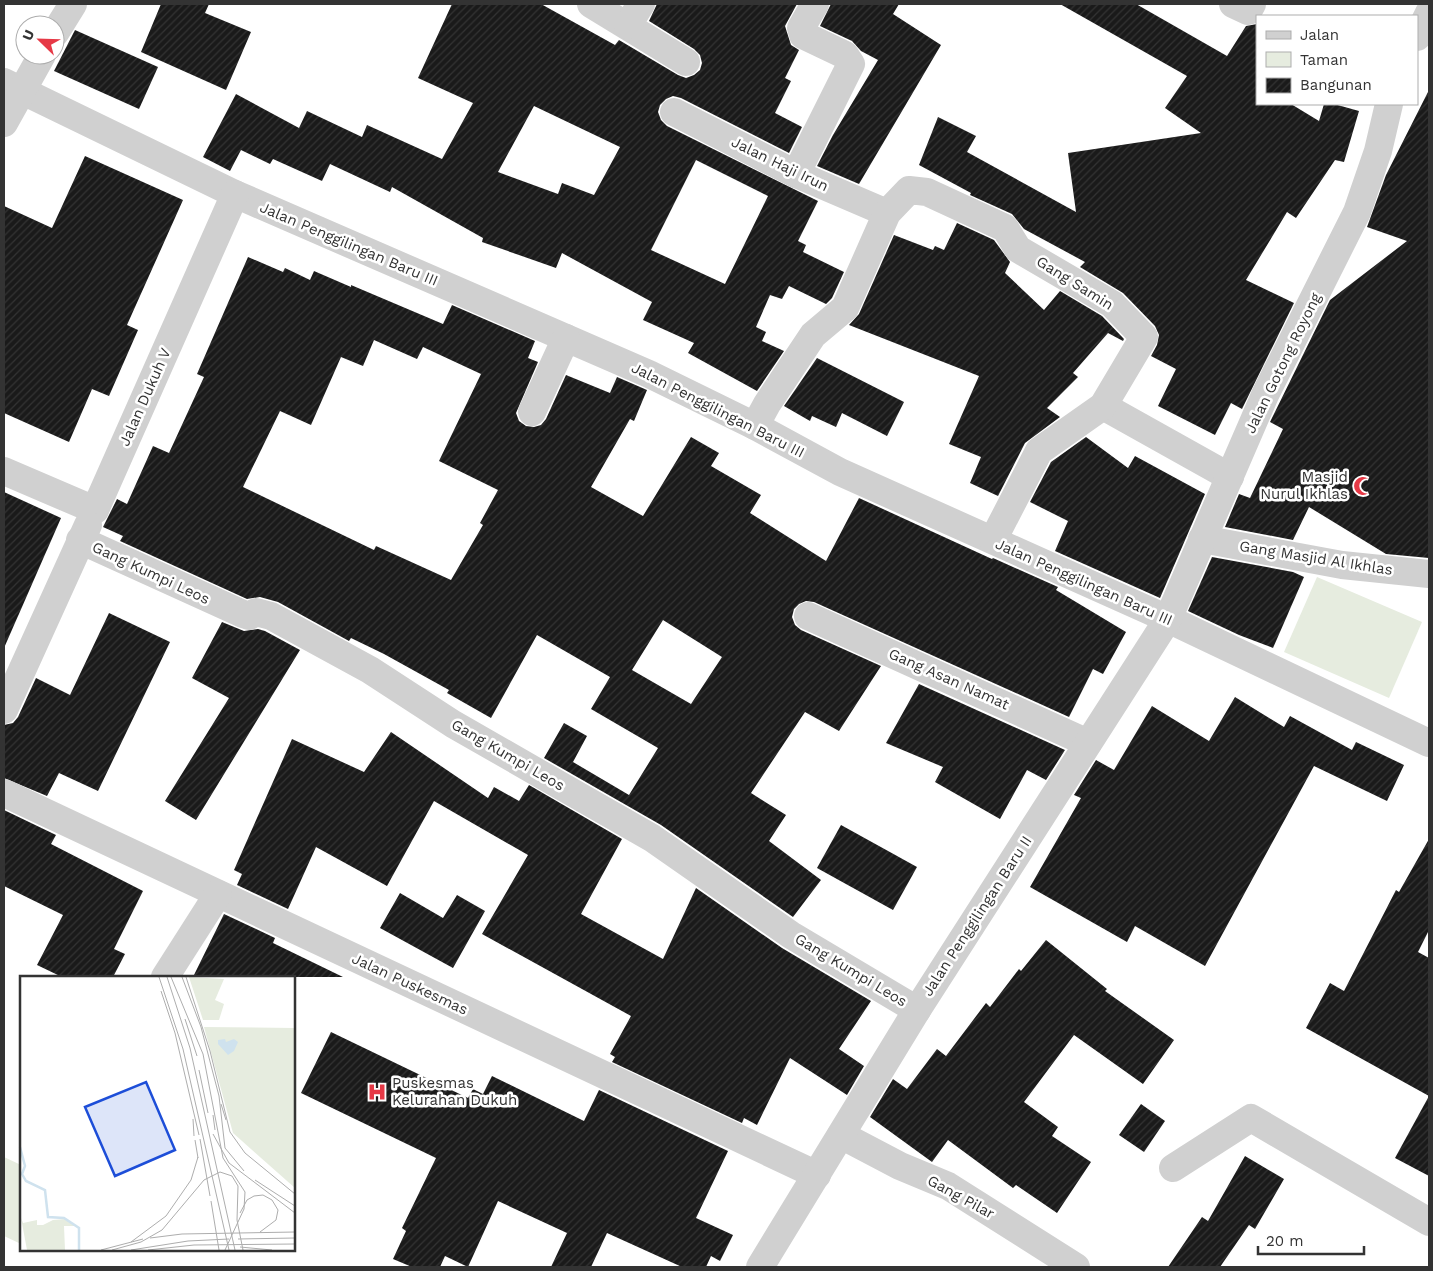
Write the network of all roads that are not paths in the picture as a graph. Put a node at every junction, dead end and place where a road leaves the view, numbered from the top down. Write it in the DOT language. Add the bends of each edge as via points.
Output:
graph roads {
  1 [pos="73,4"];
  2 [pos="591,4"];
  3 [pos="815,4"];
  4 [pos="1429,13"];
  5 [pos="635,14"];
  6 [pos="65,17"];
  7 [pos="1418,35"];
  8 [pos="686,62"];
  9 [pos="32,65"];
  10 [pos="12,86"];
  11 [pos="1389,105"];
  12 [pos="674,112"];
  13 [pos="4,124"];
  14 [pos="796,174"];
  15 [pos="235,194"];
  16 [pos="887,213"];
  17 [pos="566,338"];
  18 [pos="1104,406"];
  19 [pos="532,412"];
  20 [pos="755,426"];
  21 [pos="4,471"];
  22 [pos="1230,477"];
  23 [pos="95,510"];
  24 [pos="1202,539"];
  25 [pos="80,540"];
  26 [pos="992,540"];
  27 [pos="1429,574"];
  28 [pos="808,616"];
  29 [pos="1168,619"];
  30 [pos="4,710"];
  31 [pos="1088,743"];
  32 [pos="1429,743"];
  33 [pos="4,793"];
  34 [pos="218,894"];
  35 [pos="166,976"];
  36 [pos="917,1010"];
  37 [pos="841,1135"];
  38 [pos="1173,1168"];
  39 [pos="817,1175"];
  40 [pos="1429,1222"];
  41 [pos="760,1267"];
  42 [pos="1076,1267"];
  1 -- 6 [label="street"];
  2 -- 5 [label="street"];
  3 -- 14 [label="street" via="801,28 802,35 845,55 851,64"];
  4 -- 7 [label="street"];
  5 -- 8 [label="street"];
  9 -- 10 [label="street"];
  10 -- 13 [label="street"];
  10 -- 15 [label="street, Jalan Penggilingan Baru III"];
  11 -- 22 [label="street, Jalan Gotong Royong" via="1378,151 1357,212 1265,395"];
  12 -- 14 [label="street, Jalan Haji Irun"];
  14 -- 16 [label="street, Jalan Haji Irun"];
  15 -- 17 [label="street, Jalan Penggilingan Baru III"];
  15 -- 23 [label="street, Jalan Dukuh V"];
  16 -- 18 [label="street, Gang Samin" via="909,190 927,192 1005,228 1018,248 1112,304 1144,337"];
  16 -- 20 [label="street" via="845,308 814,334"];
  17 -- 19 [label="street"];
  17 -- 20 [label="street, Jalan Penggilingan Baru III"];
  18 -- 22 [label="street"];
  18 -- 26 [label="street, Gang Samin" via="1039,451"];
  20 -- 26 [label="street, Jalan Penggilingan Baru III" via="840,472"];
  21 -- 23 [label="street"];
  22 -- 24 [label="street, Jalan Gotong Royong"];
  23 -- 25 [label="street"];
  24 -- 27 [label="street, Gang Masjid Al Ikhlas" via="1342,565"];
  24 -- 29 [label="street, Jalan Gotong Royong"];
  25 -- 30 [label="street"];
  25 -- 36 [label="street, Gang Kumpi Leos" via="248,616 256,612 271,616 370,670 453,724 652,838 792,934"];
  26 -- 29 [label="street, Jalan Penggilingan Baru III"];
  28 -- 31 [label="street, Gang Asan Namat"];
  29 -- 31 [label="street, Jalan Penggilingan Baru II"];
  29 -- 32 [label="street, Jalan Penggilingan Baru III"];
  31 -- 36 [label="street, Jalan Penggilingan Baru II"];
  33 -- 34 [label="street, Jalan Puskesmas"];
  34 -- 35 [label="street"];
  34 -- 39 [label="street, Jalan Puskesmas"];
  36 -- 37 [label="street, Jalan Penggilingan Baru II"];
  37 -- 39 [label="street, Jalan Penggilingan Baru II"];
  37 -- 42 [label="street, Gang Pilar" via="900,1166 948,1186"];
  38 -- 40 [label="street" via="1251,1118"];
  39 -- 41 [label="street, Jalan Penggilingan Baru II"];
}
